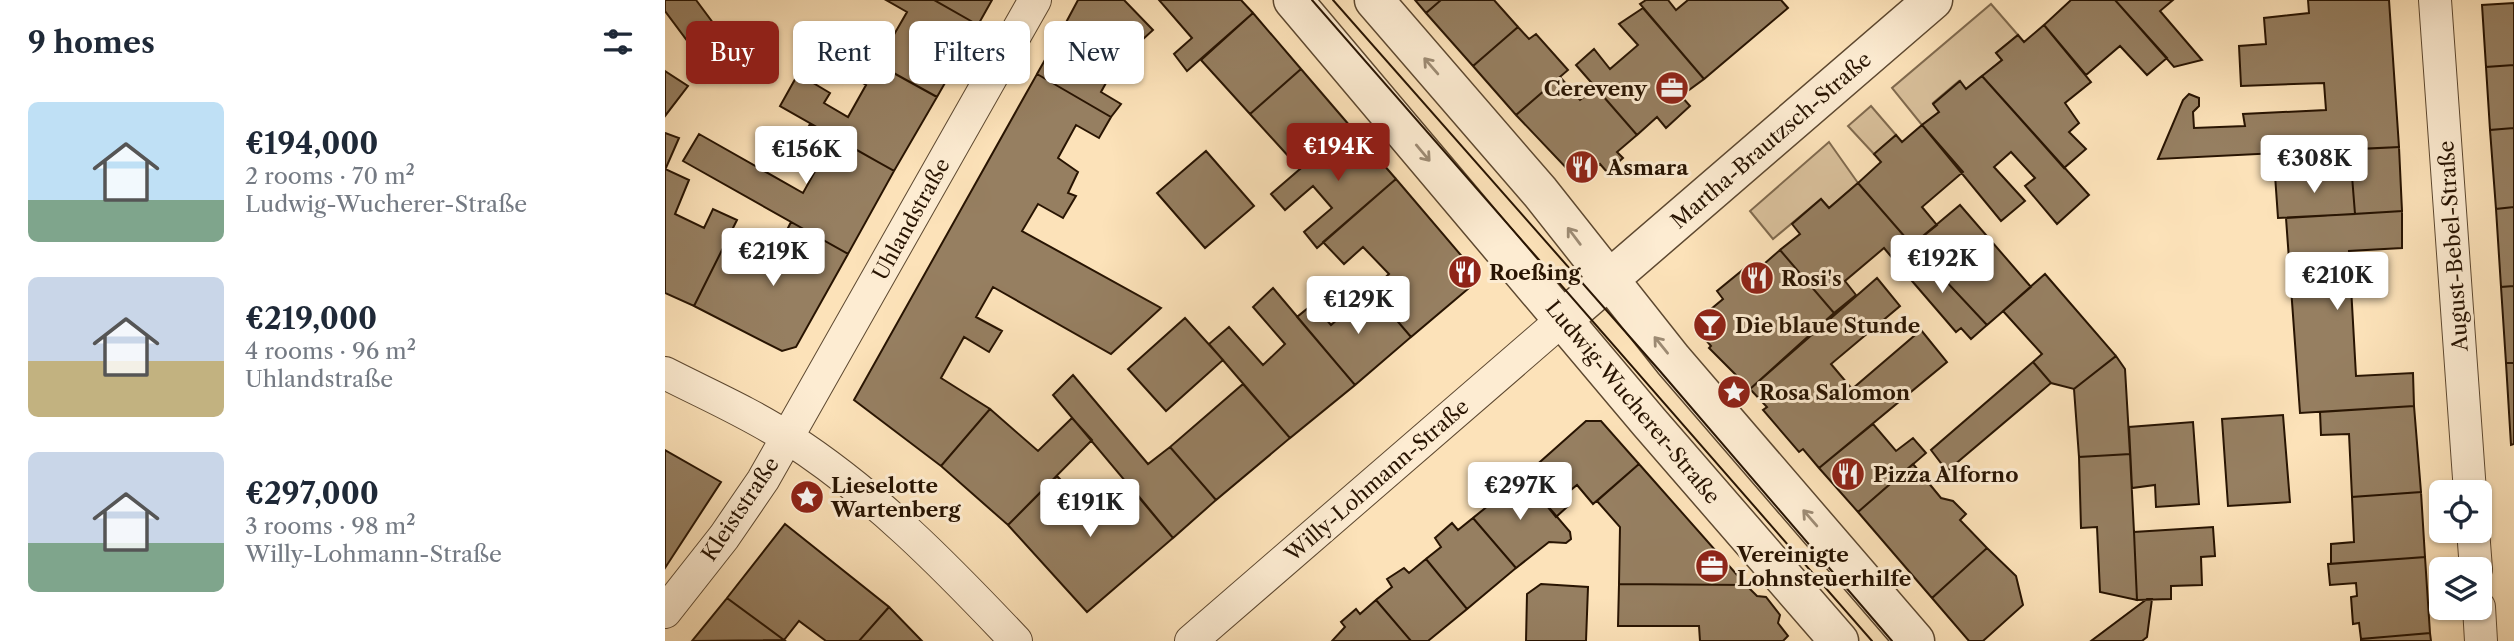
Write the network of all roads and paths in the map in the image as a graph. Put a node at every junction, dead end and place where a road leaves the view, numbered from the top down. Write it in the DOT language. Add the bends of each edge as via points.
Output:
graph roads {
  1 [pos="1035,0"];
  2 [pos="1293,0"];
  3 [pos="1374,0"];
  4 [pos="1933,0"];
  5 [pos="2435,0"];
  6 [pos="1609,281"];
  7 [pos="1562,320"];
  8 [pos="665,373"];
  9 [pos="788,438"];
  10 [pos="2469,480"];
  11 [pos="665,612"];
  12 [pos="2480,620"];
  13 [pos="1016,641"];
  14 [pos="1191,641"];
  15 [pos="1839,641"];
  16 [pos="1915,641"];
  17 [pos="2481,641"];
  1 -- 9 [label="street, Uhlandstraße"];
  2 -- 7 [label="street, Ludwig-Wucherer-Straße, one-way"];
  6 -- 3 [label="street, one-way" via="1540,192"];
  4 -- 6 [label="street, Martha-Brautzsch-Straße"];
  5 -- 10 [label="street, August-Bebel-Straße"];
  6 -- 7 [label="street, Martha-Brautzsch-Straße"];
  16 -- 6 [label="street, one-way"];
  7 -- 14 [label="street, Willy-Lohmann-Straße"];
  7 -- 15 [label="street, Ludwig-Wucherer-Straße"];
  8 -- 9 [label="street"];
  9 -- 11 [label="street, Kleiststraße" via="725,537"];
  9 -- 13 [label="street" via="878,506 944,565"];
  12 -- 17 [label="street"];
}
